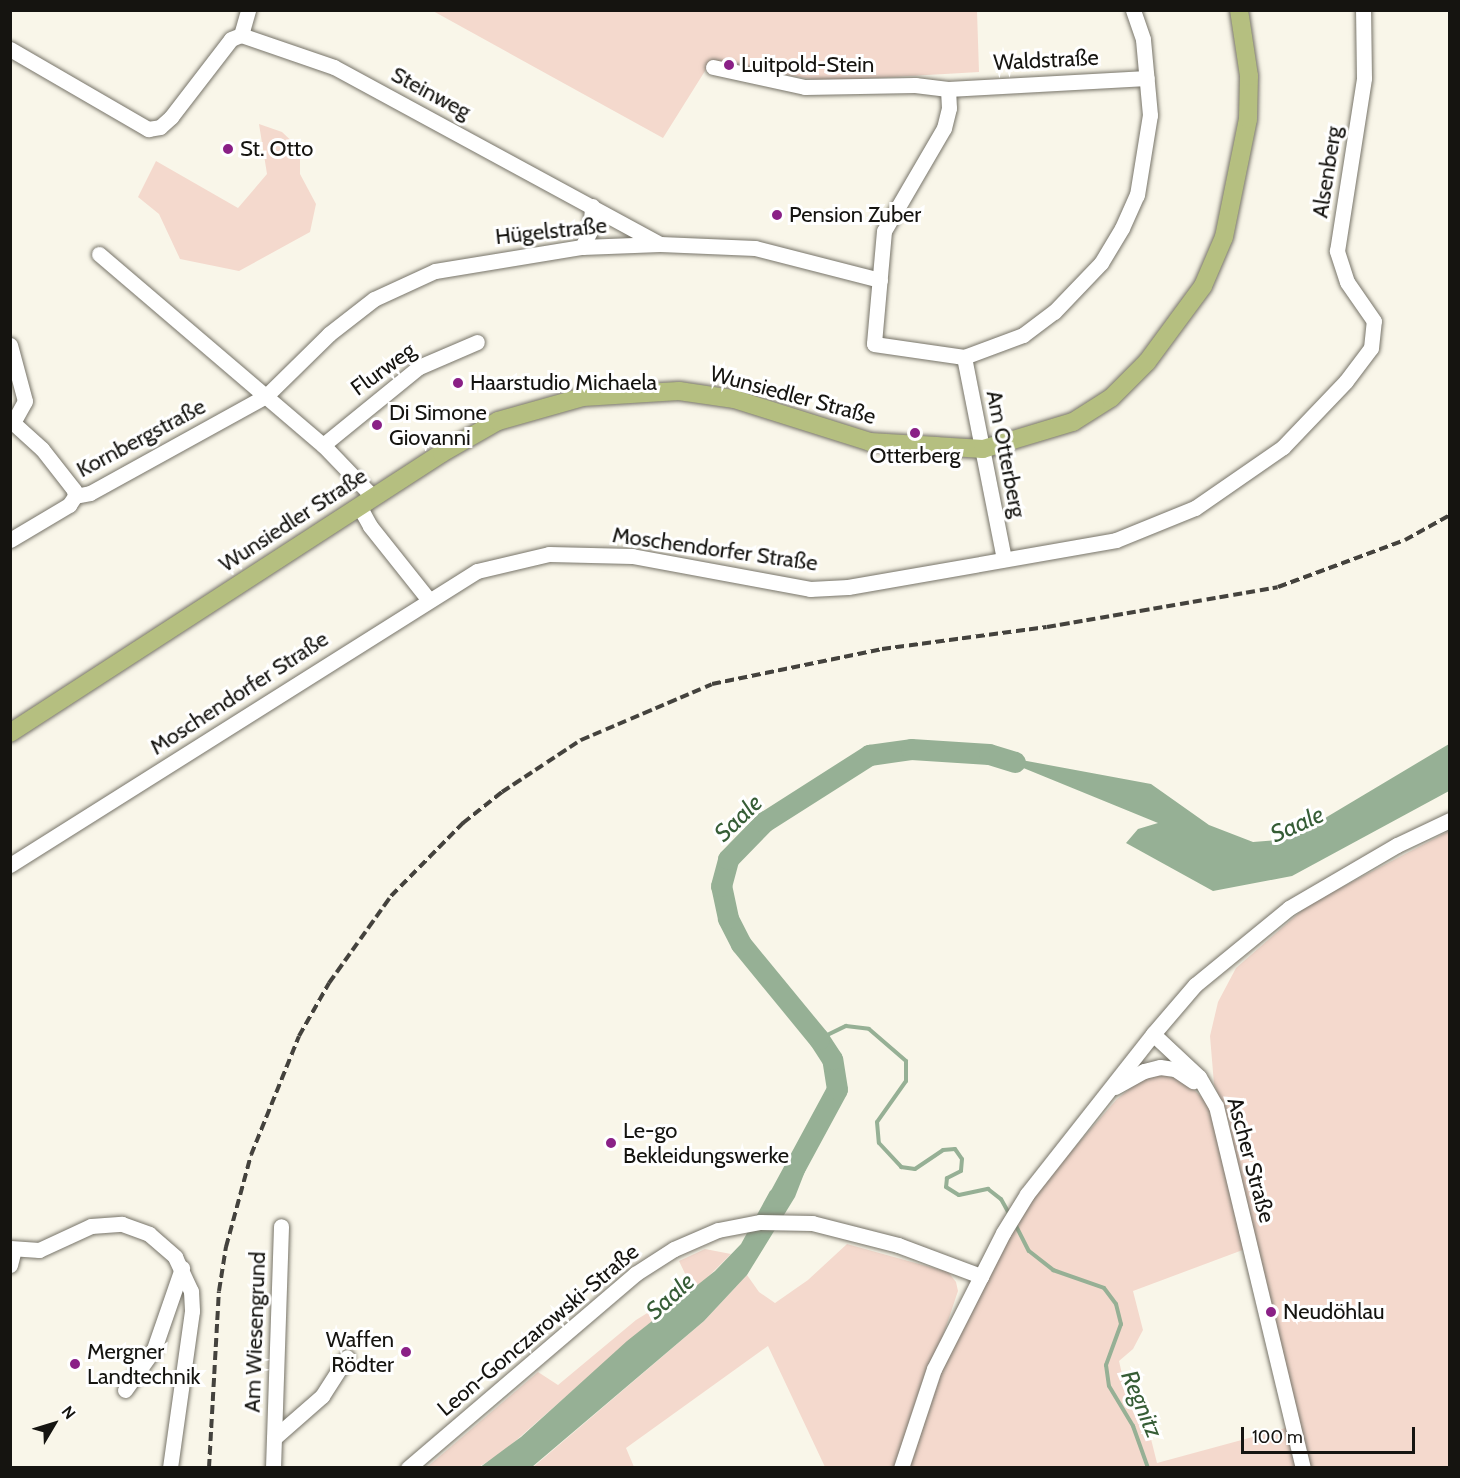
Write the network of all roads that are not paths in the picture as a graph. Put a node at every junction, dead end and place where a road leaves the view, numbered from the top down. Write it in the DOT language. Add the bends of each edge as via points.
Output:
graph roads {
  1 [pos="248,10"];
  2 [pos="1132,10"];
  3 [pos="1239,10"];
  4 [pos="1363,10"];
  5 [pos="241,35"];
  6 [pos="10,49"];
  7 [pos="713,67"];
  8 [pos="1147,78"];
  9 [pos="948,89"];
  10 [pos="592,206"];
  11 [pos="660,244"];
  12 [pos="582,247"];
  13 [pos="99,254"];
  14 [pos="880,280"];
  15 [pos="1375,330"];
  16 [pos="477,342"];
  17 [pos="10,345"];
  18 [pos="964,357"];
  19 [pos="266,396"];
  20 [pos="12,421"];
  21 [pos="323,445"];
  22 [pos="983,449"];
  23 [pos="75,496"];
  24 [pos="366,501"];
  25 [pos="10,540"];
  26 [pos="1004,560"];
  27 [pos="428,599"];
  28 [pos="10,733"];
  29 [pos="1449,820"];
  30 [pos="10,865"];
  31 [pos="1153,1034"];
  32 [pos="1105,1094"];
  33 [pos="1216,1106"];
  34 [pos="281,1226"];
  35 [pos="12,1248"];
  36 [pos="10,1265"];
  37 [pos="182,1268"];
  38 [pos="981,1276"];
  39 [pos="347,1357"];
  40 [pos="125,1390"];
  41 [pos="179,1412"];
  42 [pos="274,1438"];
  43 [pos="170,1467"];
  44 [pos="181,1467"];
  45 [pos="273,1467"];
  46 [pos="408,1467"];
  47 [pos="901,1467"];
  48 [pos="1303,1467"];
  1 -- 5 [label="street"];
  2 -- 8 [label="street" via="1143,39"];
  3 -- 22 [label="main road, Wunsiedler Straße" via="1248,76 1248,119 1224,237 1203,286 1147,362 1111,398 1073,422"];
  4 -- 15 [label="street, Alsenberg" via="1364,78 1337,251 1347,282 1369,312"];
  5 -- 6 [label="street" via="231,39 171,117 159,127 148,129"];
  5 -- 10 [label="street, Steinweg" via="334,67"];
  7 -- 9 [label="street, Waldstraße" via="805,87 915,85"];
  8 -- 9 [label="street, Waldstraße"];
  8 -- 18 [label="street" via="1150,115 1137,195 1101,263 1054,312 1023,335"];
  9 -- 14 [label="street" via="944,128 884,231"];
  10 -- 11 [label="street, Steinweg"];
  10 -- 12 [label="street" via="590,231"];
  11 -- 12 [label="street, Hügelstraße"];
  11 -- 14 [label="street, Hügelstraße" via="755,248"];
  12 -- 19 [label="street, Hügelstraße" via="466,263 435,271 374,299 329,334"];
  13 -- 19 [label="street"];
  14 -- 18 [label="street" via="874,344"];
  15 -- 26 [label="street, Moschendorfer Straße" via="1371,348 1346,381 1283,447 1195,508 1116,540"];
  16 -- 21 [label="street, Flurweg" via="418,367"];
  17 -- 20 [label="street" via="25,401"];
  18 -- 22 [label="street, Am Otterberg"];
  19 -- 21 [label="street"];
  19 -- 23 [label="street, Kornbergstraße" via="90,493"];
  20 -- 23 [label="street" via="42,449"];
  21 -- 24 [label="street"];
  22 -- 24 [label="main road, Wunsiedler Straße" via="870,442 734,399 679,391 583,397 498,421"];
  22 -- 26 [label="street, Am Otterberg"];
  23 -- 25 [label="street, Kornbergstraße" via="69,505"];
  24 -- 27 [label="street" via="370,526"];
  24 -- 28 [label="main road, Wunsiedler Straße"];
  26 -- 27 [label="street, Moschendorfer Straße" via="848,587 810,589 632,556 549,554 477,571"];
  27 -- 30 [label="street, Moschendorfer Straße"];
  29 -- 31 [label="street" via="1397,845 1289,908 1195,985"];
  31 -- 32 [label="street"];
  31 -- 33 [label="street, Ascher Straße" via="1199,1077"];
  32 -- 33 [label="street" via="1144,1071 1175,1069 1189,1077"];
  32 -- 38 [label="street" via="1027,1194"];
  33 -- 48 [label="street, Ascher Straße"];
  34 -- 42 [label="street, Am Wiesengrund"];
  35 -- 36 [label="street"];
  35 -- 37 [label="street" via="39,1250 91,1226 122,1224 162,1243"];
  37 -- 40 [label="street" via="154,1349"];
  37 -- 41 [label="street" via="191,1291 192,1311"];
  38 -- 46 [label="street, Leon-Gonczarowski-Straße" via="897,1245 812,1223 760,1222 718,1230 635,1274"];
  38 -- 47 [label="street" via="934,1369"];
  39 -- 42 [label="street, Am Wiesengrund" via="322,1396"];
  41 -- 43 [label="street"];
  41 -- 44 [label="street"];
  42 -- 45 [label="street, Am Wiesengrund"];
}
